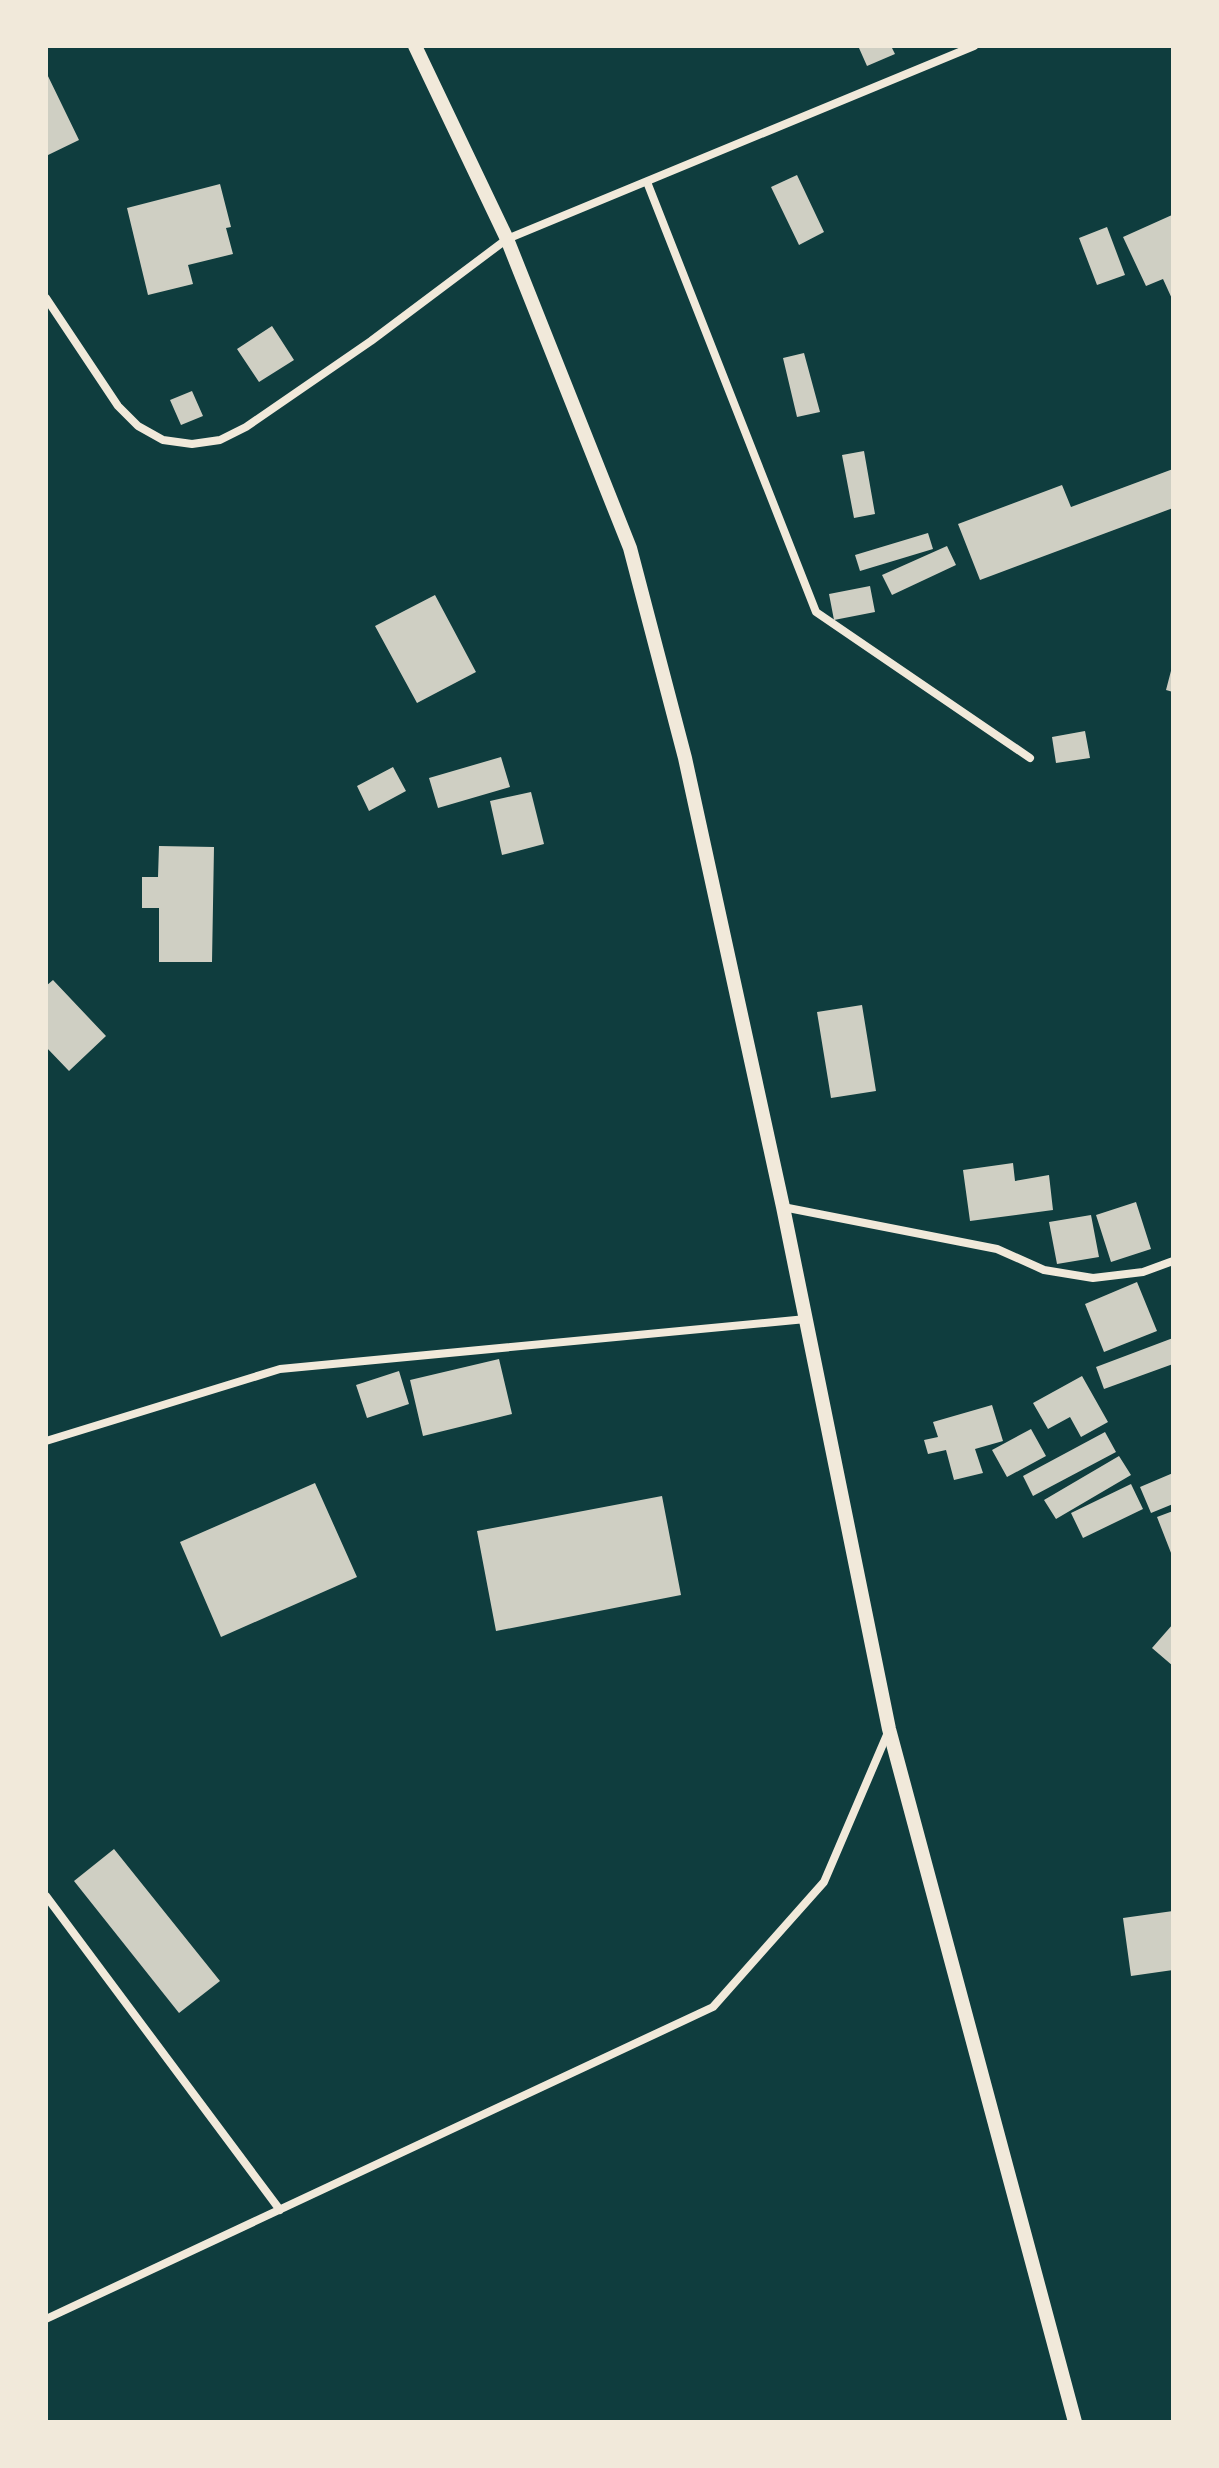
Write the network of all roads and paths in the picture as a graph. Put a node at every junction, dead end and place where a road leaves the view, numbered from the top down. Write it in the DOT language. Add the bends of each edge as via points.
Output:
graph roads {
  1 [pos="415,46"];
  2 [pos="974,46"];
  3 [pos="647,182"];
  4 [pos="507,239"];
  5 [pos="46,298"];
  6 [pos="1030,758"];
  7 [pos="783,1207"];
  8 [pos="1173,1261"];
  9 [pos="806,1319"];
  10 [pos="46,1441"];
  11 [pos="889,1729"];
  12 [pos="46,1896"];
  13 [pos="280,2210"];
  14 [pos="46,2319"];
  15 [pos="1075,2422"];
  1 -- 4 [label="street"];
  2 -- 3 [label="street"];
  3 -- 4 [label="street"];
  3 -- 6 [label="street" via="816,612"];
  4 -- 5 [label="street" via="246,427 220,440 192,444 163,440 118,406"];
  4 -- 7 [label="street" via="630,548 685,758"];
  7 -- 8 [label="street" via="997,1249 1044,1270 1093,1278 1143,1272"];
  7 -- 9 [label="street"];
  9 -- 10 [label="street" via="280,1369"];
  9 -- 11 [label="street"];
  11 -- 13 [label="street" via="824,1882 713,2007"];
  11 -- 15 [label="street"];
  12 -- 13 [label="street"];
  13 -- 14 [label="street"];
}
